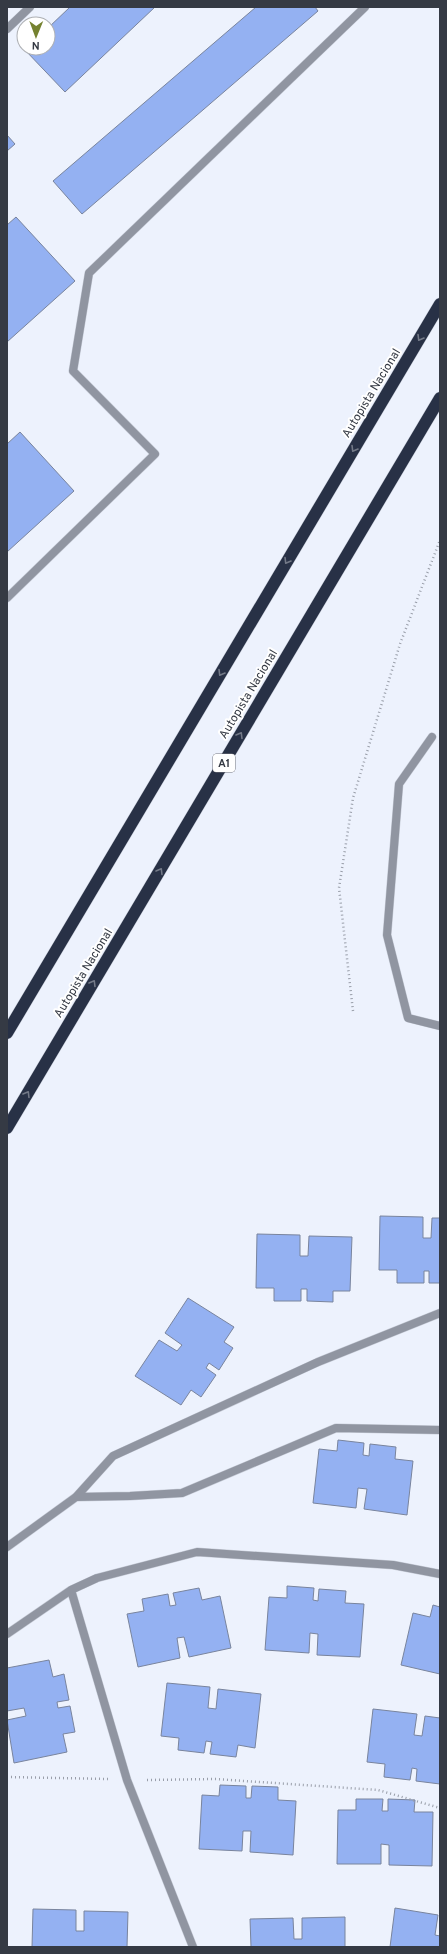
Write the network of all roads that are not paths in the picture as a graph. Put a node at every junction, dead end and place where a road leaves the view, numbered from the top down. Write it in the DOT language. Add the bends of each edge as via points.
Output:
graph roads {
  1 [pos="30,7"];
  2 [pos="365,7"];
  3 [pos="7,29"];
  4 [pos="440,304"];
  5 [pos="440,398"];
  6 [pos="7,598"];
  7 [pos="432,736"];
  8 [pos="440,1026"];
  9 [pos="7,1033"];
  10 [pos="7,1128"];
  11 [pos="440,1313"];
  12 [pos="440,1430"];
  13 [pos="76,1497"];
  14 [pos="7,1547"];
  15 [pos="440,1574"];
  16 [pos="71,1590"];
  17 [pos="7,1634"];
  18 [pos="193,1947"];
  1 -- 3 [label="street"];
  2 -- 6 [label="street" via="89,273 73,371 155,454"];
  4 -- 9 [label="highway, Autopista Nacional, one-way"];
  10 -- 5 [label="highway, Autopista Nacional / A1, one-way"];
  7 -- 8 [label="street" via="399,784 386,935 408,1018"];
  11 -- 13 [label="street" via="318,1362 113,1456"];
  12 -- 13 [label="street" via="336,1428 182,1493"];
  13 -- 14 [label="street"];
  15 -- 16 [label="street" via="393,1565 197,1552 97,1578"];
  16 -- 17 [label="street"];
  16 -- 18 [label="street" via="126,1780"];
}
